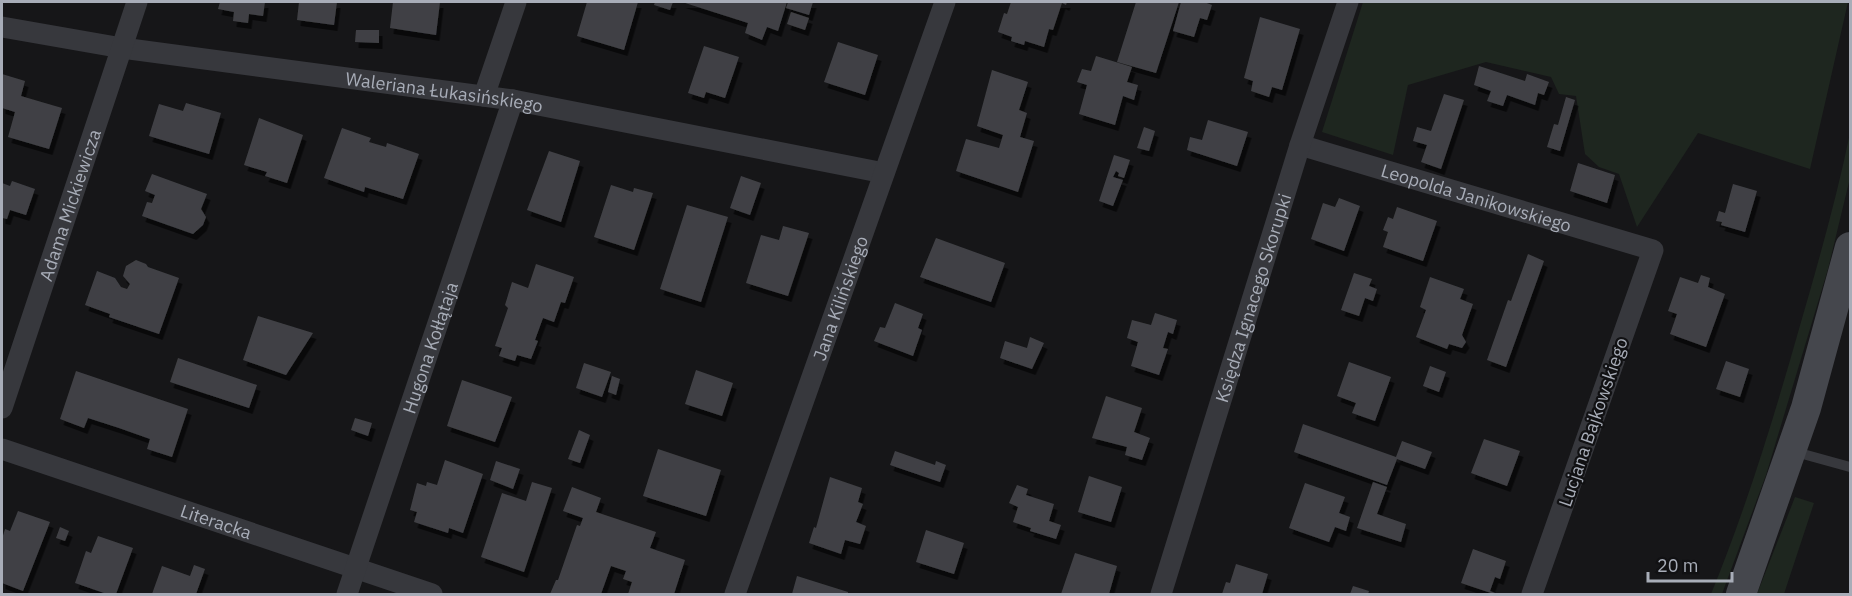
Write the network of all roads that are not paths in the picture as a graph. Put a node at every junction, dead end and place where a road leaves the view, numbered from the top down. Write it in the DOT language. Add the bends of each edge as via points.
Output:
graph roads {
  1 [pos="137,2"];
  2 [pos="516,2"];
  3 [pos="945,2"];
  4 [pos="1348,2"];
  5 [pos="2,27"];
  6 [pos="122,48"];
  7 [pos="484,96"];
  8 [pos="513,100"];
  9 [pos="1300,145"];
  10 [pos="884,173"];
  11 [pos="1851,247"];
  12 [pos="1653,250"];
  13 [pos="2,408"];
  14 [pos="2,449"];
  15 [pos="1792,451"];
  16 [pos="1851,467"];
  17 [pos="356,569"];
  18 [pos="347,594"];
  19 [pos="432,594"];
  20 [pos="735,594"];
  21 [pos="1161,594"];
  22 [pos="1532,594"];
  23 [pos="1741,594"];
  1 -- 6 [label="street, Adama Mickiewicza"];
  2 -- 7 [label="street"];
  3 -- 10 [label="street, Jana Kilińskiego"];
  4 -- 9 [label="street, Księdza Ignacego Skorupki"];
  5 -- 6 [label="street, Waleriana Łukasińskiego"];
  6 -- 7 [label="street, Waleriana Łukasińskiego"];
  6 -- 13 [label="street, Adama Mickiewicza"];
  7 -- 8 [label="street, Waleriana Łukasińskiego"];
  8 -- 10 [label="street, Waleriana Łukasińskiego"];
  8 -- 17 [label="street, Hugona Kołłątaja"];
  9 -- 12 [label="street, Leopolda Janikowskiego"];
  9 -- 21 [label="street, Księdza Ignacego Skorupki"];
  10 -- 20 [label="street, Jana Kilińskiego"];
  11 -- 15 [label="main road"];
  12 -- 22 [label="street, Lucjana Bajkowskiego"];
  14 -- 17 [label="street, Literacka"];
  15 -- 16 [label="lane"];
  15 -- 23 [label="main road"];
  17 -- 18 [label="street, Hugona Kołłątaja"];
  17 -- 19 [label="street, Literacka"];
}
